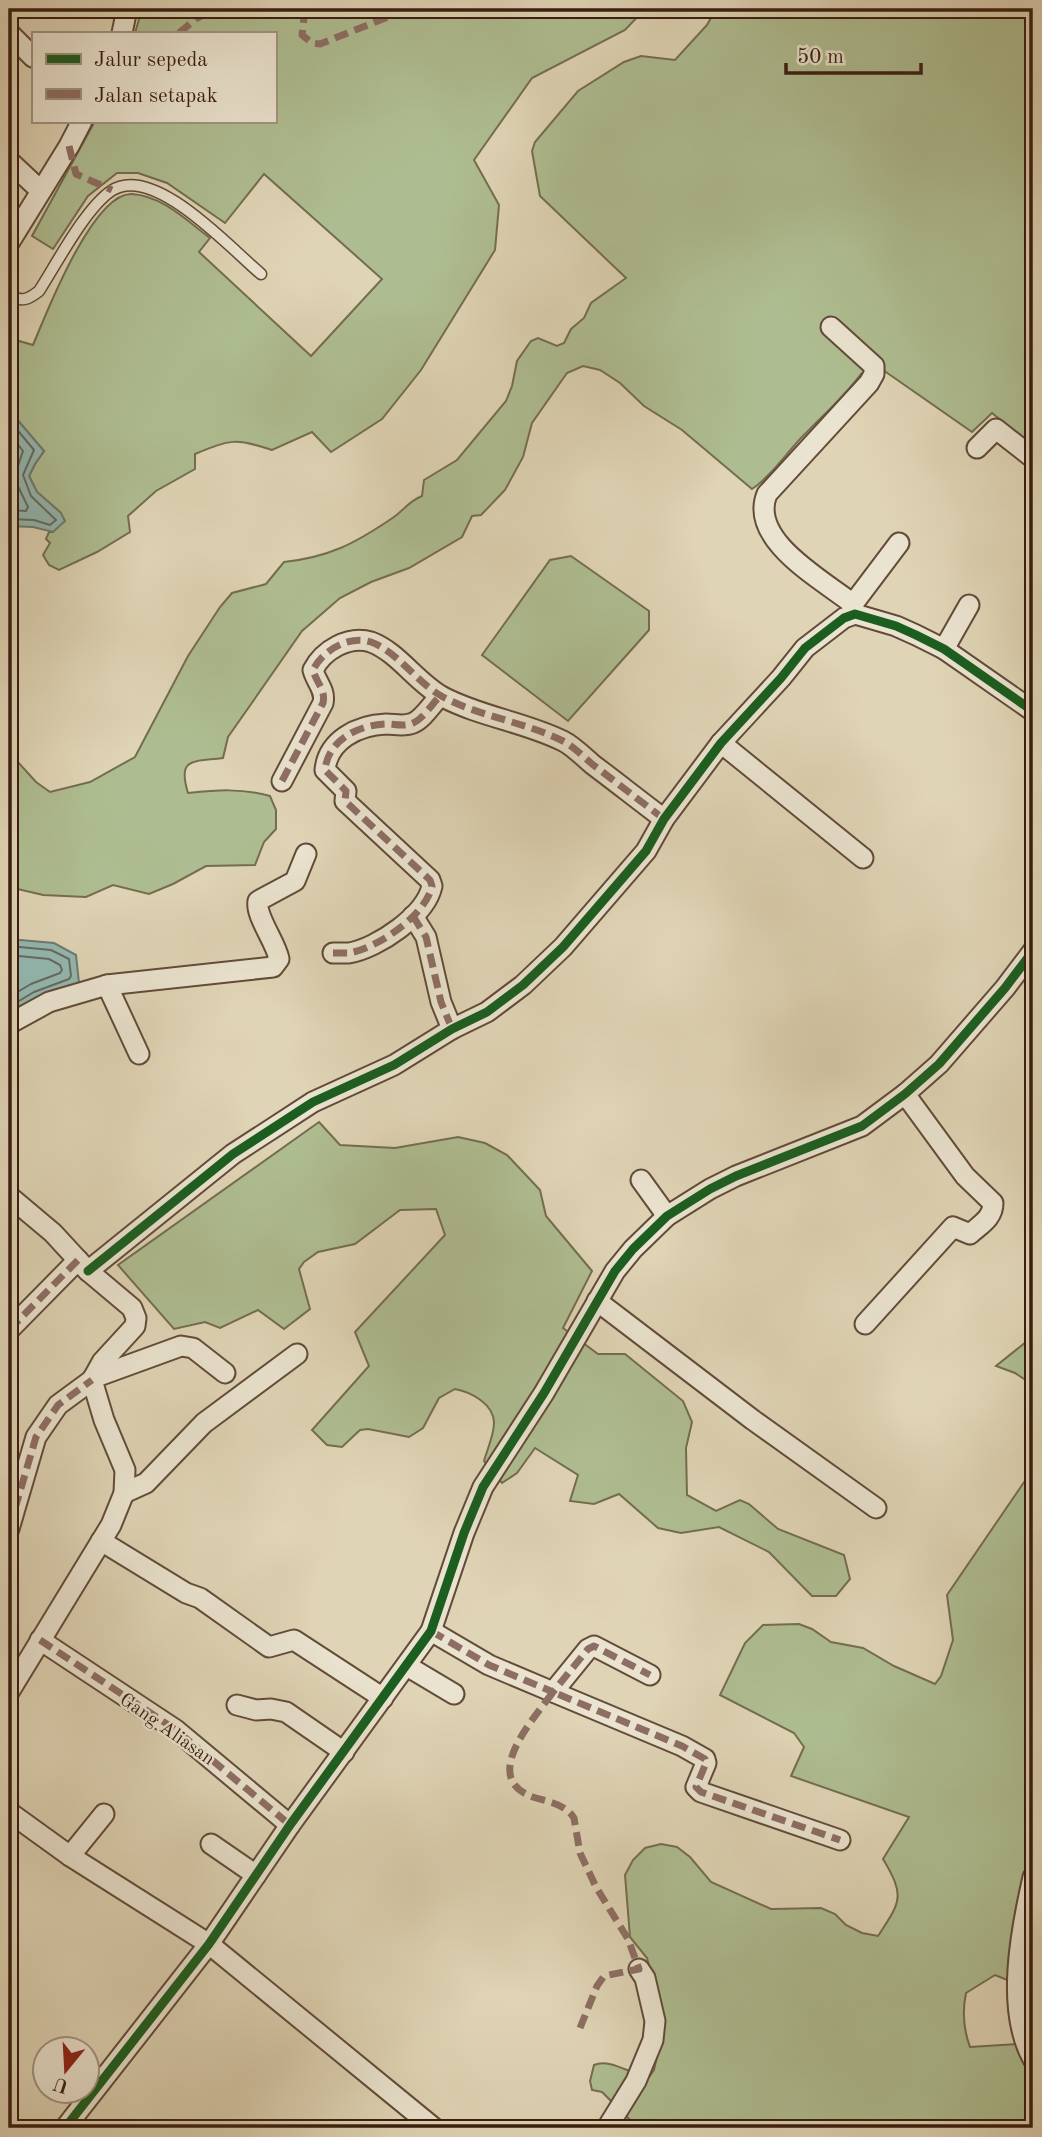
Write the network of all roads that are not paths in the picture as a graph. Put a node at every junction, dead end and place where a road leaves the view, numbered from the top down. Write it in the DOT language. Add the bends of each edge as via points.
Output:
graph roads {
  1 [pos="127,9"];
  2 [pos="122,32"];
  3 [pos="9,33"];
  4 [pos="32,56"];
  5 [pos="81,122"];
  6 [pos="9,161"];
  7 [pos="41,191"];
  8 [pos="9,243"];
  9 [pos="261,274"];
  10 [pos="9,295"];
  11 [pos="831,327"];
  12 [pos="977,448"];
  13 [pos="1033,458"];
  14 [pos="899,543"];
  15 [pos="969,605"];
  16 [pos="854,609"];
  17 [pos="944,649"];
  18 [pos="440,696"];
  19 [pos="1032,706"];
  20 [pos="721,743"];
  21 [pos="282,781"];
  22 [pos="664,819"];
  23 [pos="306,854"];
  24 [pos="863,858"];
  25 [pos="413,916"];
  26 [pos="1033,951"];
  27 [pos="332,953"];
  28 [pos="107,985"];
  29 [pos="9,1024"];
  30 [pos="452,1029"];
  31 [pos="139,1054"];
  32 [pos="905,1094"];
  33 [pos="641,1181"];
  34 [pos="9,1196"];
  35 [pos="667,1216"];
  36 [pos="83,1265"];
  37 [pos="597,1301"];
  38 [pos="865,1324"];
  39 [pos="9,1330"];
  40 [pos="297,1354"];
  41 [pos="225,1373"];
  42 [pos="93,1382"];
  43 [pos="124,1493"];
  44 [pos="876,1508"];
  45 [pos="9,1529"];
  46 [pos="101,1541"];
  47 [pos="431,1631"];
  48 [pos="40,1640"];
  49 [pos="407,1666"];
  50 [pos="650,1675"];
  51 [pos="9,1692"];
  52 [pos="553,1692"];
  53 [pos="454,1694"];
  54 [pos="383,1698"];
  55 [pos="237,1705"];
  56 [pos="344,1752"];
  57 [pos="9,1812"];
  58 [pos="104,1814"];
  59 [pos="290,1825"];
  60 [pos="840,1840"];
  61 [pos="211,1844"];
  62 [pos="70,1856"];
  63 [pos="256,1875"];
  64 [pos="1033,1877"];
  65 [pos="205,1949"];
  66 [pos="639,1969"];
  67 [pos="1033,2059"];
  68 [pos="65,2128"];
  69 [pos="434,2128"];
  70 [pos="607,2128"];
  1 -- 2 [label="street"];
  3 -- 4 [label="street"];
  5 -- 7 [label="street"];
  6 -- 7 [label="street"];
  7 -- 8 [label="street"];
  9 -- 10 [label="lane" via="178,203 132,183 112,190 92,210 40,290 29,299 16,300"];
  11 -- 16 [label="street" via="874,366 874,374 767,494 763,514 776,542"];
  12 -- 13 [label="street" via="996,429"];
  14 -- 16 [label="street"];
  15 -- 17 [label="street"];
  16 -- 17 [label="street"];
  16 -- 20 [label="street" via="805,648"];
  17 -- 19 [label="street"];
  18 -- 21 [label="street" via="372,643 354,640 331,650 313,670 323,703"];
  18 -- 22 [label="street" via="481,715 564,741"];
  18 -- 25 [label="street" via="416,722 377,725 345,735 325,768 346,791 345,801 430,880 431,892"];
  20 -- 22 [label="street"];
  20 -- 24 [label="street"];
  22 -- 30 [label="street" via="646,850 563,947 523,985"];
  23 -- 28 [label="street" via="295,881 258,901 257,909 277,950 279,959 273,967"];
  25 -- 27 [label="street" via="364,948"];
  25 -- 30 [label="street" via="426,937"];
  26 -- 32 [label="street" via="939,1064"];
  28 -- 29 [label="street" via="49,1002"];
  28 -- 31 [label="street"];
  30 -- 36 [label="street" via="394,1065 313,1102 233,1154"];
  32 -- 35 [label="street" via="862,1126 736,1176"];
  32 -- 38 [label="street" via="965,1176 993,1203 993,1211 970,1234 953,1227"];
  33 -- 35 [label="street"];
  34 -- 36 [label="street"];
  35 -- 37 [label="street" via="633,1249"];
  36 -- 39 [label="street"];
  36 -- 42 [label="street" via="132,1308 136,1318 135,1326 102,1362"];
  37 -- 44 [label="street"];
  37 -- 47 [label="street" via="483,1487"];
  40 -- 43 [label="street" via="204,1423 146,1483"];
  41 -- 42 [label="street" via="193,1348 181,1346"];
  42 -- 43 [label="street" via="124,1470"];
  42 -- 45 [label="street" via="58,1405 36,1437"];
  43 -- 46 [label="street"];
  46 -- 48 [label="street"];
  46 -- 54 [label="street" via="200,1598 268,1647 289,1640 299,1642"];
  47 -- 49 [label="street"];
  47 -- 52 [label="street" via="489,1665"];
  48 -- 51 [label="street"];
  48 -- 59 [label="street, Gang Aliasan" via="176,1730"];
  49 -- 53 [label="street"];
  49 -- 54 [label="street"];
  50 -- 52 [label="street" via="594,1646"];
  52 -- 60 [label="street" via="705,1759 696,1787 701,1792"];
  54 -- 56 [label="street"];
  55 -- 56 [label="street" via="286,1712"];
  56 -- 59 [label="street"];
  57 -- 62 [label="street"];
  58 -- 62 [label="street"];
  59 -- 63 [label="street"];
  61 -- 63 [label="street"];
  62 -- 65 [label="street"];
  63 -- 65 [label="street"];
  64 -- 67 [label="street" via="1017,2001"];
  65 -- 68 [label="street"];
  65 -- 69 [label="street"];
  66 -- 70 [label="street" via="655,2021 653,2040 636,2081"];
}
